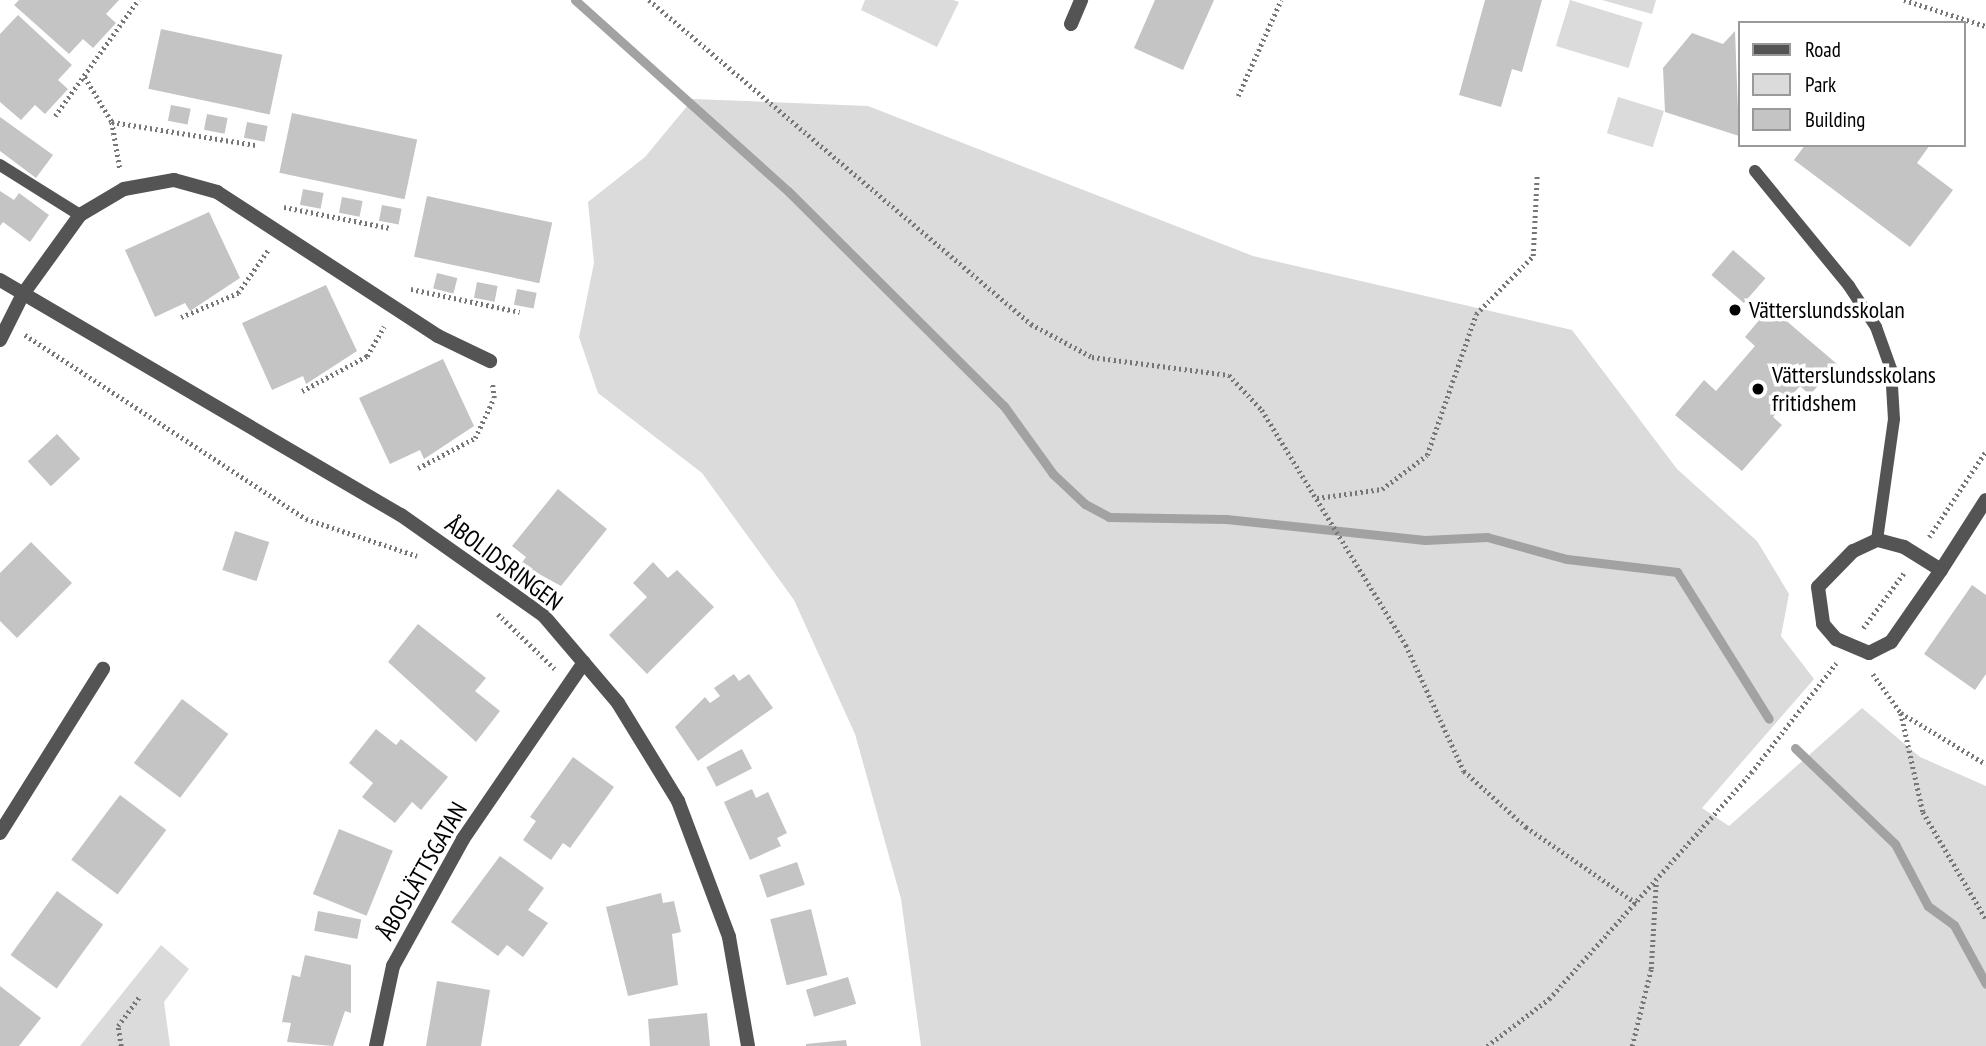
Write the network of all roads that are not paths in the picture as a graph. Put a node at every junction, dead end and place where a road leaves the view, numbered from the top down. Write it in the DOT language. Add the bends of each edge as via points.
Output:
graph roads {
  1 [pos="1081,0"];
  2 [pos="1071,24"];
  3 [pos="0,164"];
  4 [pos="1755,171"];
  5 [pos="80,215"];
  6 [pos="0,280"];
  7 [pos="23,294"];
  8 [pos="0,340"];
  9 [pos="490,361"];
  10 [pos="1986,500"];
  11 [pos="1877,540"];
  12 [pos="1941,570"];
  13 [pos="584,662"];
  14 [pos="103,669"];
  15 [pos="0,832"];
  16 [pos="376,1046"];
  17 [pos="748,1046"];
  1 -- 2 [label="street"];
  3 -- 5 [label="lane"];
  4 -- 11 [label="lane" via="1849,286 1876,327 1891,369 1894,419"];
  5 -- 7 [label="street"];
  5 -- 9 [label="street" via="124,189 174,180 217,192 396,308"];
  6 -- 7 [label="street, ÅBOLIDSRINGEN"];
  7 -- 8 [label="street"];
  7 -- 13 [label="street, ÅBOLIDSRINGEN" via="401,515 544,616"];
  10 -- 12 [label="street"];
  11 -- 12 [label="street" via="1919,554"];
  11 -- 12 [label="street" via="1832,567 1818,587 1823,624 1849,647 1869,653 1891,642"];
  13 -- 16 [label="street, ÅBOSLÄTTSGATAN" via="463,839 393,966"];
  13 -- 17 [label="street, ÅBOLIDSRINGEN" via="618,702 678,801 729,937"];
  14 -- 15 [label="street"];
}
